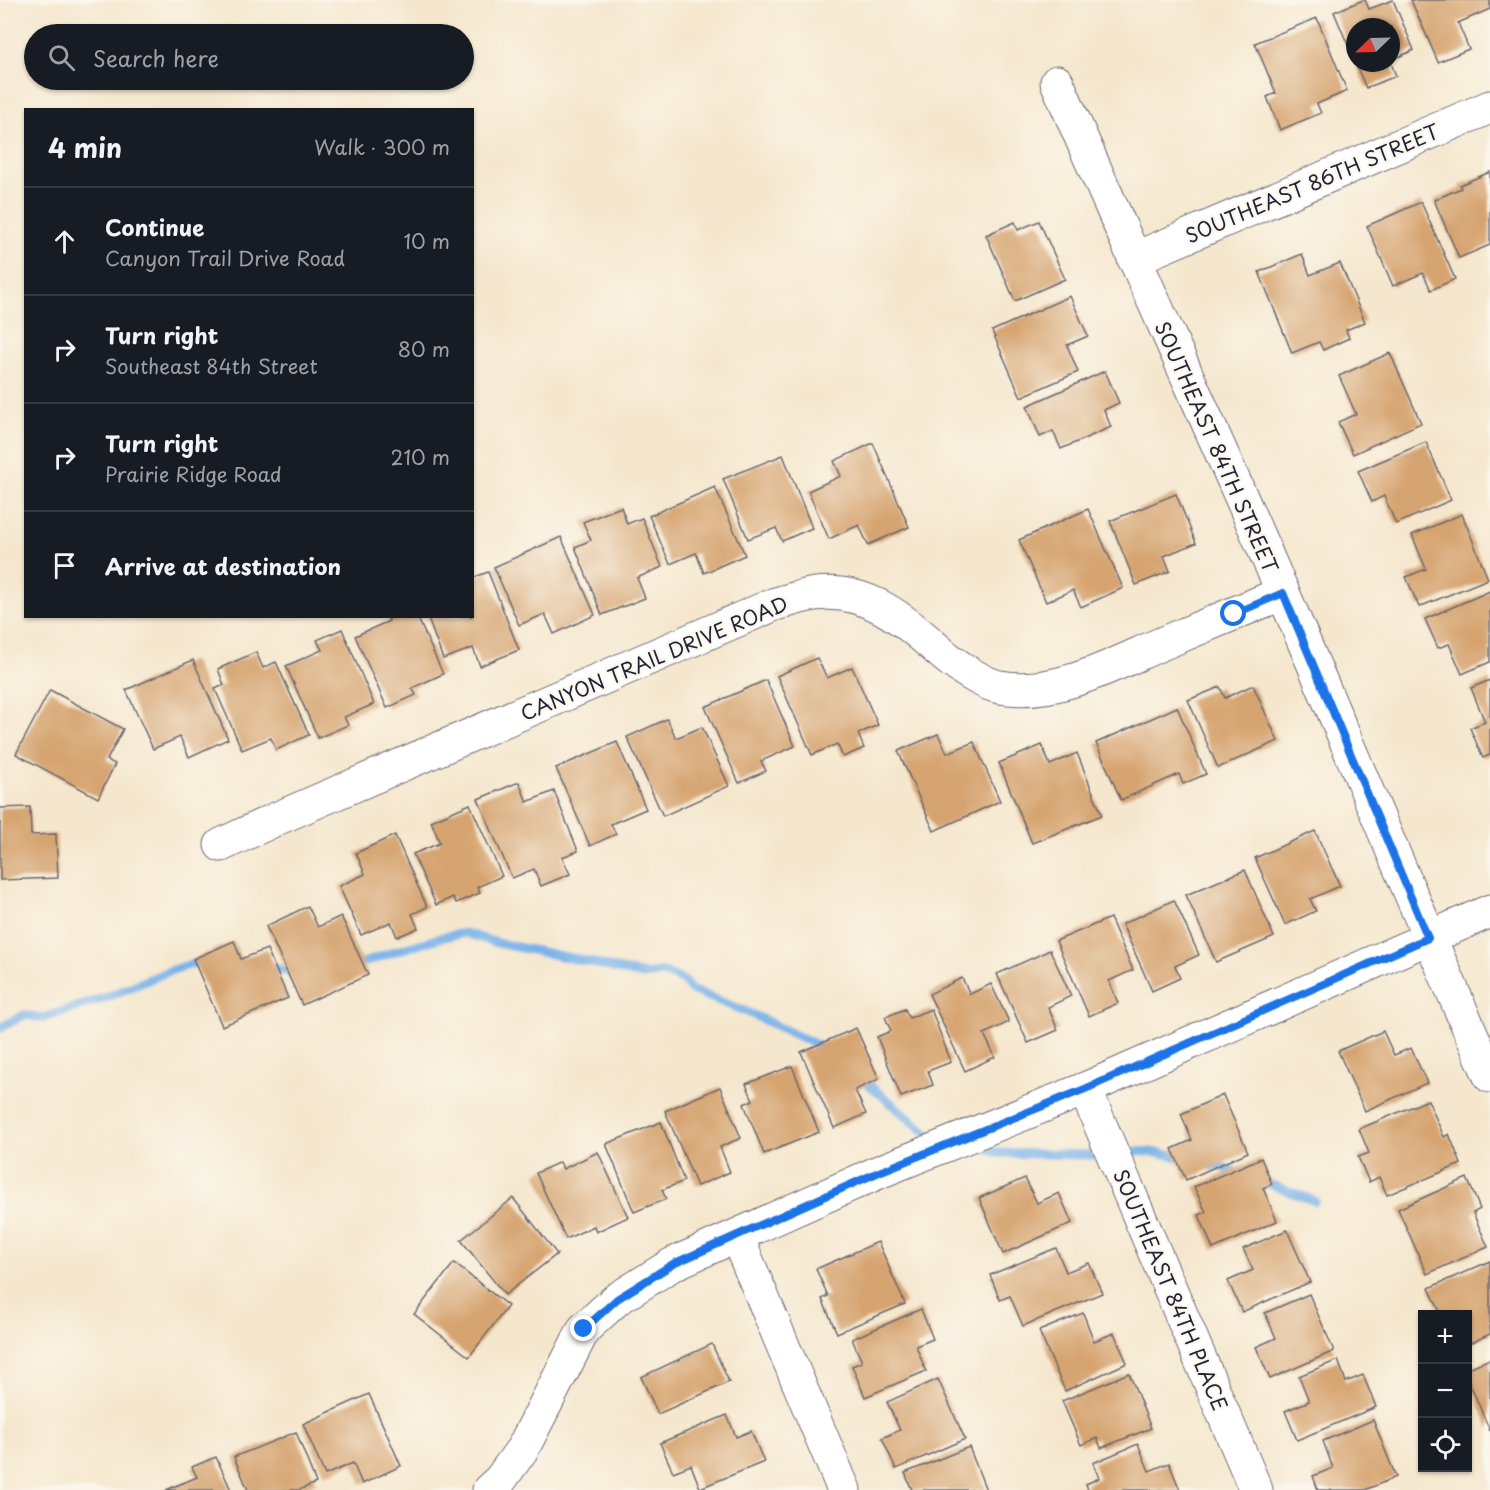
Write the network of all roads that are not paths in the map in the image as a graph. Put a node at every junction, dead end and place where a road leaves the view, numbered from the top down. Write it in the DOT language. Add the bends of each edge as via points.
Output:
graph roads {
  1 [pos="1057,82"];
  2 [pos="1490,107"];
  3 [pos="1134,260"];
  4 [pos="1283,593"];
  5 [pos="221,845"];
  6 [pos="1490,911"];
  7 [pos="1428,938"];
  8 [pos="1490,1076"];
  9 [pos="1085,1089"];
  10 [pos="737,1237"];
  11 [pos="489,1490"];
  12 [pos="844,1490"];
  13 [pos="1256,1490"];
  1 -- 3 [label="street, SOUTHEAST 84TH STREET"];
  2 -- 3 [label="street, SOUTHEAST 86TH STREET"];
  3 -- 4 [label="street, SOUTHEAST 84TH STREET"];
  4 -- 5 [label="street, CANYON TRAIL DRIVE ROAD" via="1098,670 1050,687 1027,689 998,687 958,667 899,616 871,600 841,593 814,594 775,604"];
  4 -- 7 [label="street, SOUTHEAST 84TH STREET"];
  6 -- 7 [label="street"];
  7 -- 8 [label="street, SOUTHEAST 84TH STREET"];
  7 -- 9 [label="street"];
  9 -- 10 [label="street" via="879,1172"];
  9 -- 13 [label="street, SOUTHEAST 84TH PLACE"];
  10 -- 11 [label="street" via="673,1264 617,1299 584,1329 524,1448"];
  10 -- 12 [label="street"];
}
